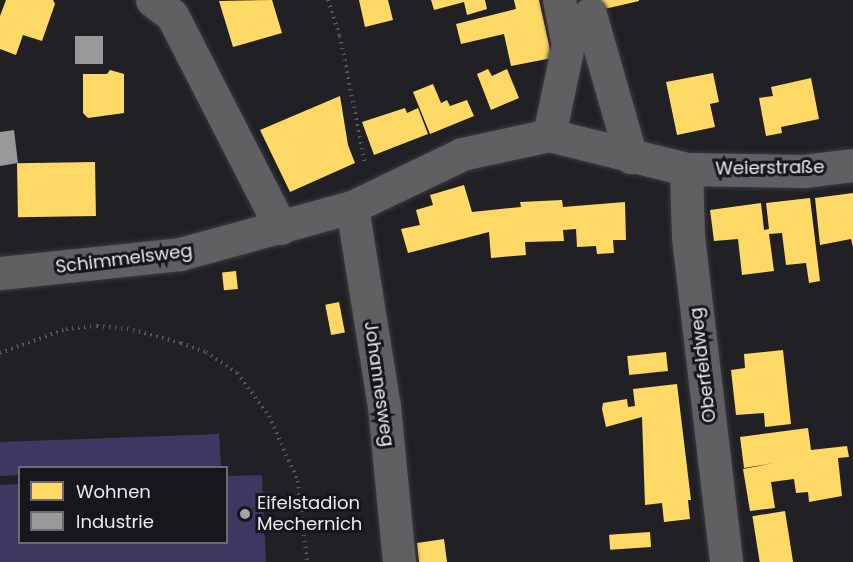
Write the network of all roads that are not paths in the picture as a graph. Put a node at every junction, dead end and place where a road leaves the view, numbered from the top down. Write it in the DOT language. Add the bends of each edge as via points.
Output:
graph roads {
  1 [pos="152,0"];
  2 [pos="559,0"];
  3 [pos="590,15"];
  4 [pos="549,135"];
  5 [pos="631,157"];
  6 [pos="853,165"];
  7 [pos="686,169"];
  8 [pos="362,202"];
  9 [pos="281,228"];
  10 [pos="0,273"];
  11 [pos="399,562"];
  12 [pos="726,562"];
  1 -- 9 [label="street" via="172,15"];
  2 -- 4 [label="street" via="568,45"];
  3 -- 5 [label="street"];
  4 -- 5 [label="street, Weierstraße"];
  4 -- 8 [label="street, Schimmelsweg" via="462,154"];
  5 -- 7 [label="street, Weierstraße"];
  6 -- 7 [label="street, Weierstraße" via="804,171"];
  7 -- 12 [label="street, Oberfeldweg" via="688,237"];
  8 -- 9 [label="street, Schimmelsweg"];
  8 -- 11 [label="street, Johannesweg"];
  9 -- 10 [label="street, Schimmelsweg" via="180,254"];
}
